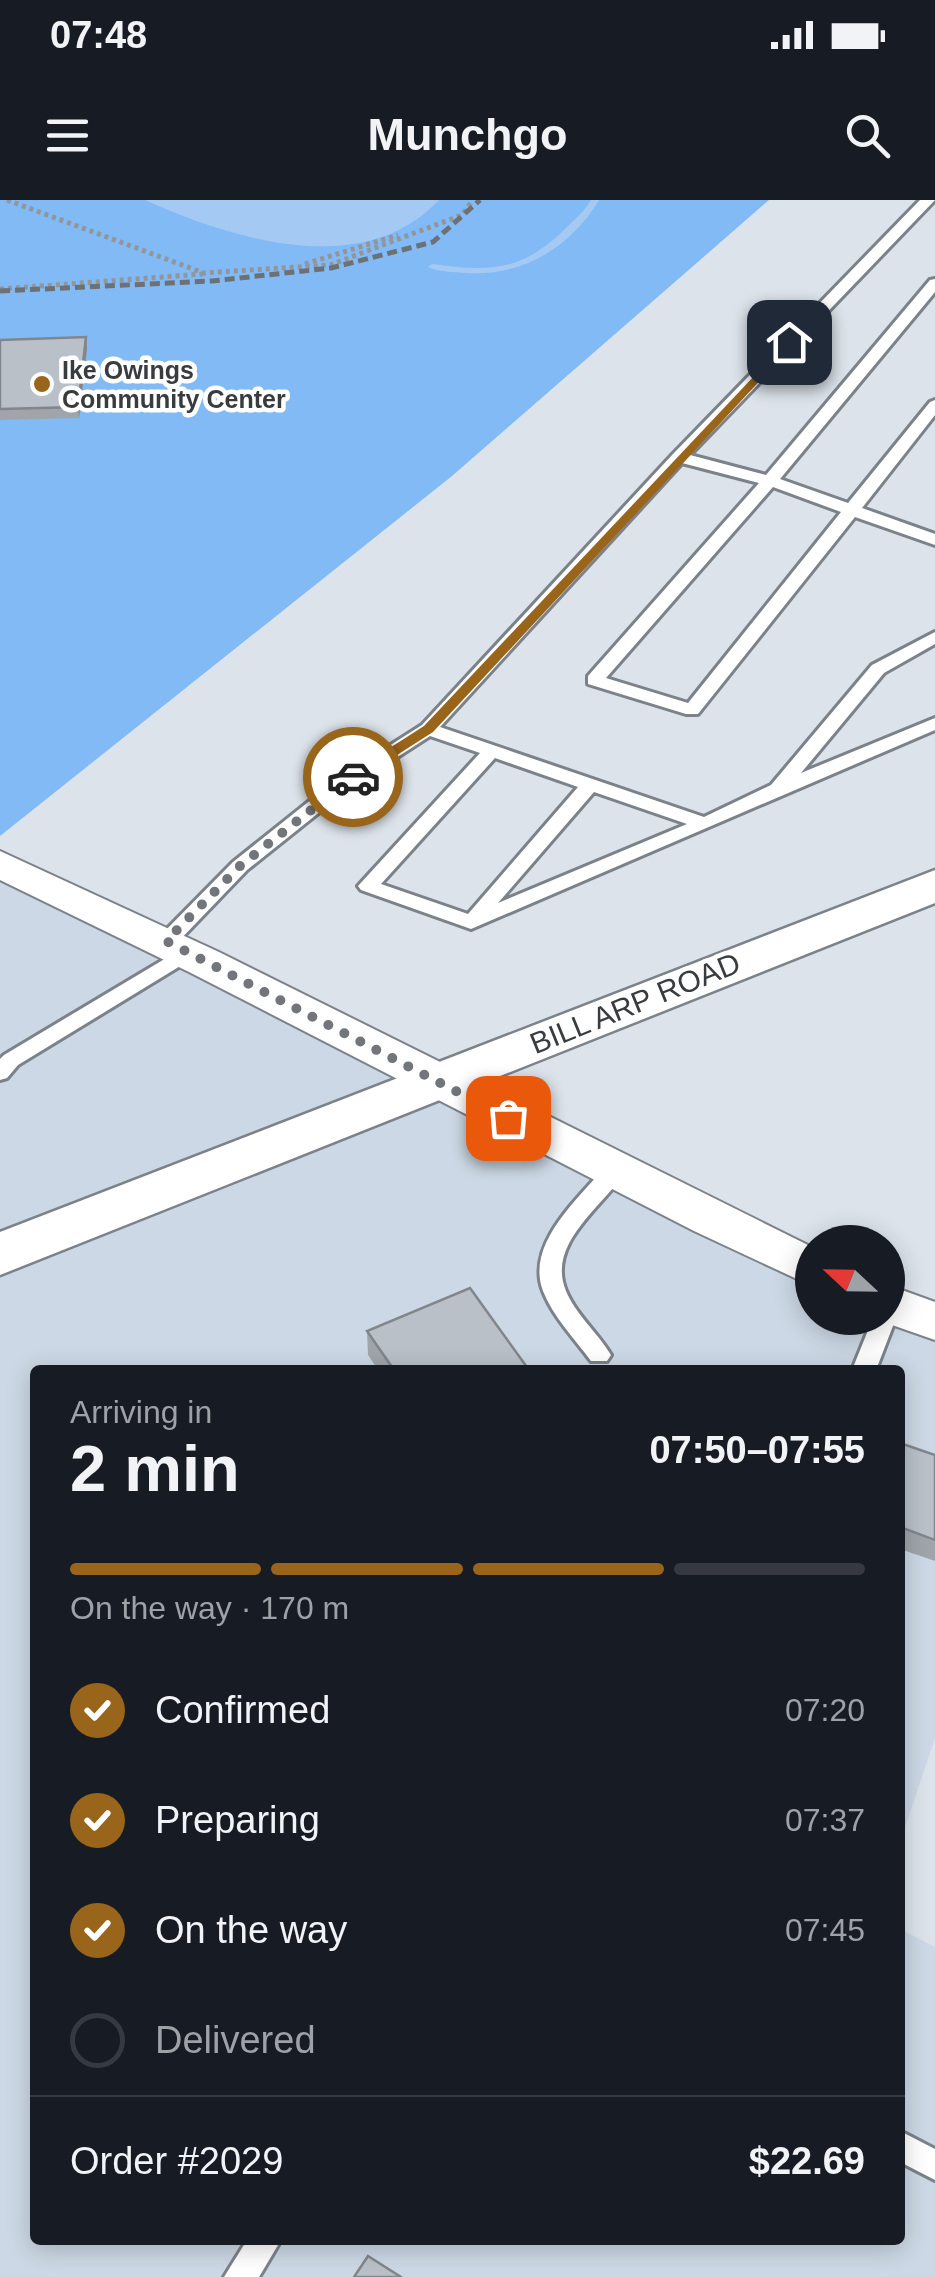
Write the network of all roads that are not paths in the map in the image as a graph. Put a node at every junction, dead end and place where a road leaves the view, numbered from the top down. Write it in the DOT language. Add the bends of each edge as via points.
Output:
graph roads {
  1 [pos="928,200"];
  2 [pos="935,283"];
  3 [pos="935,405"];
  4 [pos="679,457"];
  5 [pos="769,482"];
  6 [pos="850,508"];
  7 [pos="935,522"];
  8 [pos="935,540"];
  9 [pos="935,637"];
  10 [pos="935,723"];
  11 [pos="428,729"];
  12 [pos="492,751"];
  13 [pos="590,784"];
  14 [pos="778,789"];
  15 [pos="705,824"];
  16 [pos="0,864"];
  17 [pos="935,885"];
  18 [pos="471,922"];
  19 [pos="177,946"];
  20 [pos="0,1073"];
  21 [pos="437,1081"];
  22 [pos="614,1172"];
  23 [pos="0,1254"];
  24 [pos="795,1260"];
  25 [pos="905,1314"];
  26 [pos="935,1321"];
  27 [pos="877,1335"];
  28 [pos="600,1355"];
  29 [pos="866,1365"];
  30 [pos="905,2149"];
  31 [pos="935,2165"];
  32 [pos="262,2245"];
  33 [pos="240,2277"];
  1 -- 4 [label="lane"];
  2 -- 5 [label="lane"];
  3 -- 6 [label="lane"];
  4 -- 5 [label="lane"];
  4 -- 11 [label="lane"];
  5 -- 6 [label="lane"];
  5 -- 6 [label="lane" via="594,680 692,710"];
  6 -- 7 [label="lane"];
  6 -- 8 [label="lane"];
  9 -- 14 [label="lane" via="878,668"];
  10 -- 14 [label="lane"];
  11 -- 12 [label="lane"];
  11 -- 19 [label="lane" via="344,783 240,866"];
  12 -- 13 [label="lane"];
  12 -- 18 [label="lane" via="368,886"];
  13 -- 15 [label="lane"];
  13 -- 18 [label="lane"];
  14 -- 15 [label="lane"];
  15 -- 18 [label="lane"];
  16 -- 19 [label="street"];
  17 -- 21 [label="main road, BILL ARP ROAD"];
  19 -- 20 [label="lane"];
  19 -- 21 [label="street"];
  21 -- 22 [label="street"];
  21 -- 23 [label="main road, BILL ARP ROAD"];
  22 -- 24 [label="street"];
  22 -- 28 [label="lane" via="560,1239 553,1260 552,1289"];
  25 -- 26 [label="street"];
  27 -- 29 [label="lane"];
  30 -- 31 [label="lane"];
  32 -- 33 [label="lane"];
}
